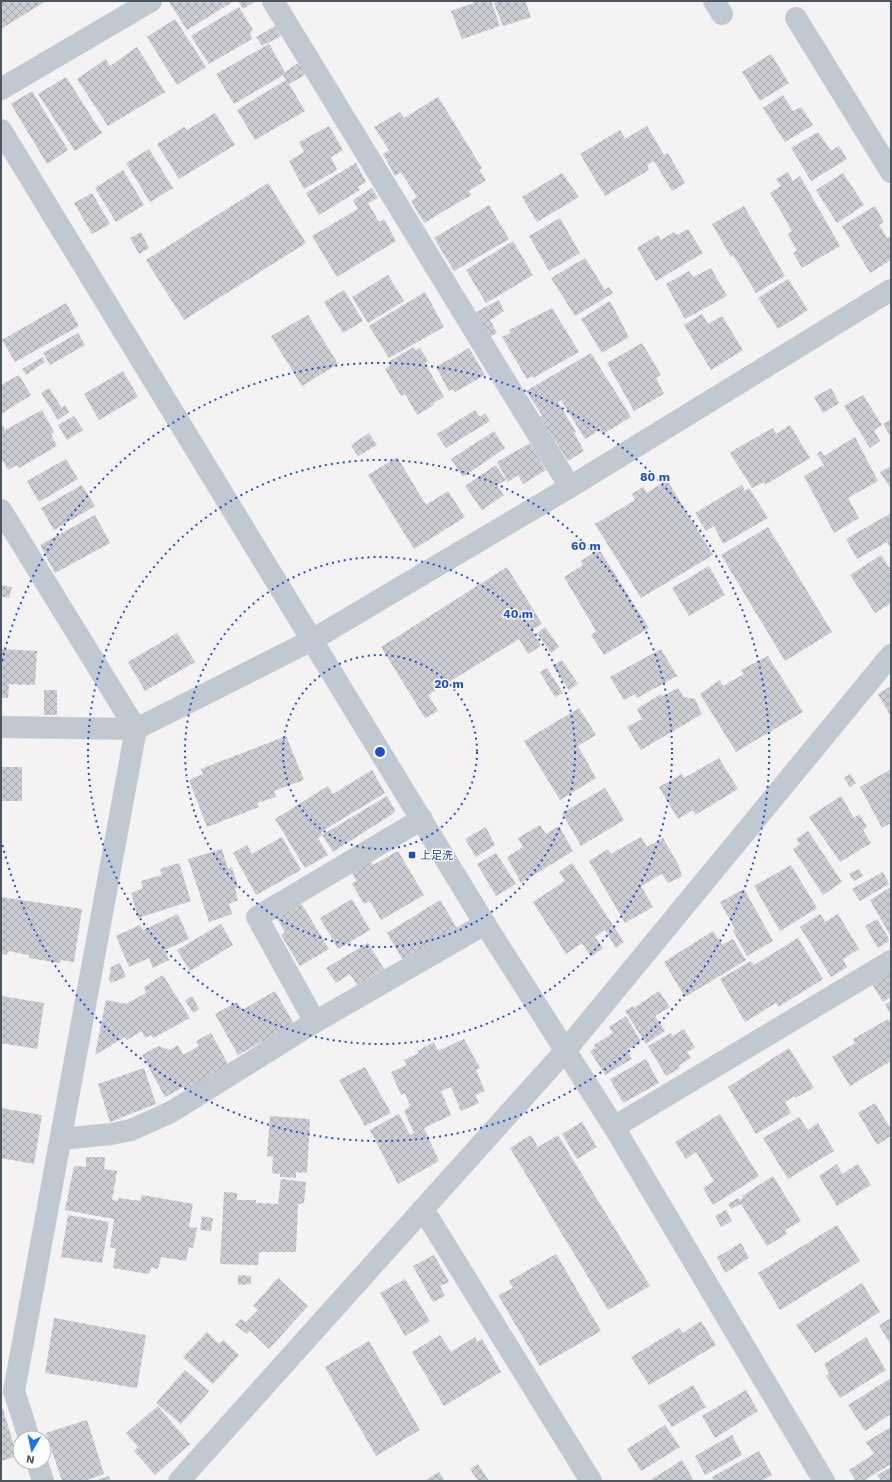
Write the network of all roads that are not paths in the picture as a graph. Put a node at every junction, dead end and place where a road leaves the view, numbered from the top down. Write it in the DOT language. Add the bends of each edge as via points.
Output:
graph roads {
  1 [pos="151,1"];
  2 [pos="273,1"];
  3 [pos="796,18"];
  4 [pos="1,89"];
  5 [pos="1,130"];
  6 [pos="891,172"];
  7 [pos="891,290"];
  8 [pos="570,487"];
  9 [pos="1,510"];
  10 [pos="312,640"];
  11 [pos="891,655"];
  12 [pos="1,727"];
  13 [pos="136,729"];
  14 [pos="422,819"];
  15 [pos="485,924"];
  16 [pos="891,961"];
  17 [pos="315,1022"];
  18 [pos="565,1051"];
  19 [pos="614,1126"];
  20 [pos="60,1139"];
  21 [pos="423,1209"];
  22 [pos="8,1390"];
  23 [pos="26,1430"];
  24 [pos="40,1470"];
  25 [pos="43,1481"];
  26 [pos="179,1481"];
  27 [pos="591,1481"];
  28 [pos="824,1481"];
  1 -- 4 [label="street"];
  2 -- 8 [label="street"];
  3 -- 6 [label="street"];
  5 -- 10 [label="street"];
  7 -- 8 [label="street"];
  8 -- 10 [label="street"];
  9 -- 13 [label="street"];
  10 -- 13 [label="street"];
  10 -- 14 [label="street"];
  11 -- 18 [label="street"];
  12 -- 13 [label="street"];
  13 -- 20 [label="street"];
  14 -- 15 [label="street"];
  14 -- 17 [label="street" via="257,917"];
  15 -- 17 [label="street"];
  15 -- 18 [label="street"];
  16 -- 19 [label="street"];
  17 -- 20 [label="street" via="171,1112 131,1130"];
  18 -- 19 [label="street"];
  18 -- 21 [label="street"];
  19 -- 28 [label="street"];
  20 -- 22 [label="street"];
  21 -- 26 [label="street"];
  21 -- 27 [label="street"];
  22 -- 23 [label="street"];
  24 -- 25 [label="street"];
}
